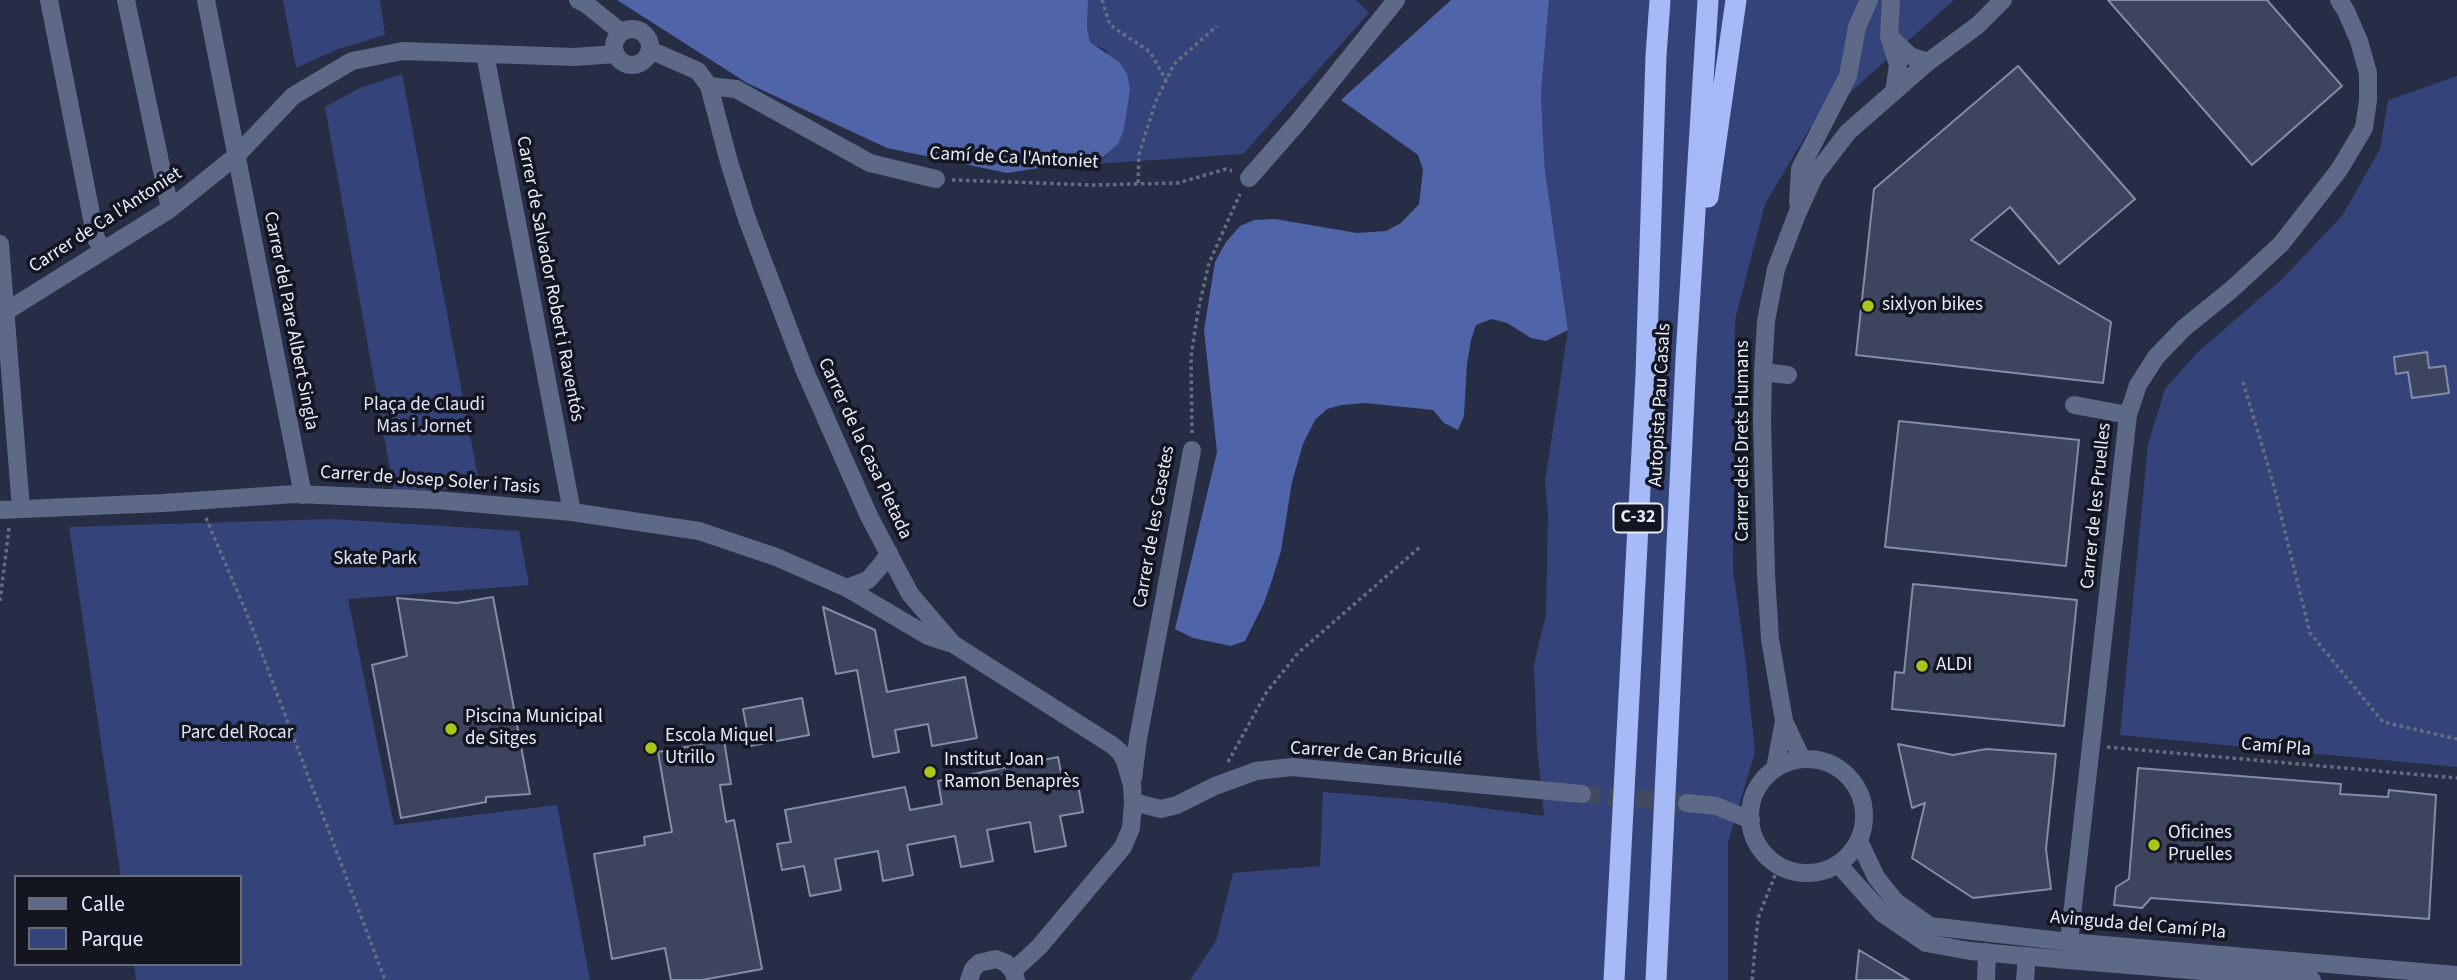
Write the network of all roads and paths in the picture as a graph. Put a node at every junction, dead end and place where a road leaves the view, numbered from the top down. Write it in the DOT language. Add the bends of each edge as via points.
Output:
graph roads {
  1 [pos="49,0"];
  2 [pos="126,0"];
  3 [pos="206,0"];
  4 [pos="578,0"];
  5 [pos="1102,0"];
  6 [pos="1396,0"];
  7 [pos="1652,0"];
  8 [pos="1660,0"];
  9 [pos="1708,0"];
  10 [pos="1736,0"];
  11 [pos="1869,0"];
  12 [pos="1891,0"];
  13 [pos="2003,0"];
  14 [pos="2339,0"];
  15 [pos="1217,26"];
  16 [pos="621,32"];
  17 [pos="1889,36"];
  18 [pos="650,50"];
  19 [pos="485,54"];
  20 [pos="615,54"];
  21 [pos="1656,56"];
  22 [pos="1928,62"];
  23 [pos="1166,80"];
  24 [pos="709,86"];
  25 [pos="1894,92"];
  26 [pos="236,156"];
  27 [pos="1249,178"];
  28 [pos="936,179"];
  29 [pos="1138,183"];
  30 [pos="170,209"];
  31 [pos="1797,214"];
  32 [pos="0,244"];
  33 [pos="106,248"];
  34 [pos="2,313"];
  35 [pos="1686,358"];
  36 [pos="1763,372"];
  37 [pos="1788,375"];
  38 [pos="2243,382"];
  39 [pos="2074,405"];
  40 [pos="2128,415"];
  41 [pos="1192,450"];
  42 [pos="303,495"];
  43 [pos="198,500"];
  44 [pos="11,509"];
  45 [pos="572,512"];
  46 [pos="1420,547"];
  47 [pos="888,553"];
  48 [pos="846,588"];
  49 [pos="0,601"];
  50 [pos="954,644"];
  51 [pos="1784,721"];
  52 [pos="2457,739"];
  53 [pos="2092,745"];
  54 [pos="1802,759"];
  55 [pos="1775,769"];
  56 [pos="2457,778"];
  57 [pos="1215,786"];
  58 [pos="1133,794"];
  59 [pos="1582,794"];
  60 [pos="1755,794"];
  61 [pos="1687,803"];
  62 [pos="1716,806"];
  63 [pos="1751,820"];
  64 [pos="1859,841"];
  65 [pos="1838,864"];
  66 [pos="1779,865"];
  67 [pos="2069,942"];
  68 [pos="1987,952"];
  69 [pos="2027,956"];
  70 [pos="1015,975"];
  71 [pos="2457,975"];
  72 [pos="385,980"];
  73 [pos="969,980"];
  74 [pos="1614,980"];
  75 [pos="1656,980"];
  76 [pos="1752,980"];
  77 [pos="1986,980"];
  78 [pos="2025,980"];
  79 [pos="2312,980"];
  1 -- 33 [label="street" via="96,239"];
  2 -- 30 [label="street"];
  3 -- 26 [label="street, Carrer del Pare Albert Singla"];
  4 -- 16 [label="street"];
  5 -- 23 [label="path" via="1110,25 1150,52"];
  6 -- 27 [label="street"];
  7 -- 21 [label="highway"];
  8 -- 21 [label="highway, Autopista Pau Casals / C-32"];
  9 -- 35 [label="highway, Autopista Pau Casals / C-32"];
  10 -- 35 [label="highway"];
  11 -- 31 [label="street" via="1857,27 1848,76 1800,169"];
  12 -- 17 [label="street"];
  13 -- 22 [label="street, Carrer dels Drets Humans"];
  14 -- 40 [label="street, Carrer de les Pruelles" via="2368,73 2364,128 2339,170 2281,244 2156,357 2138,385"];
  15 -- 23 [label="path" via="1174,64"];
  16 -- 18 [label="street" via="639,30 648,38"];
  16 -- 20 [label="street" via="615,40"];
  17 -- 22 [label="street" via="1910,56"];
  17 -- 25 [label="street" via="1898,65"];
  18 -- 20 [label="street" via="634,65"];
  18 -- 24 [label="street" via="698,71"];
  19 -- 20 [label="street, Carrer de Ca l'Antoniet"];
  19 -- 26 [label="street, Carrer de Ca l'Antoniet" via="403,51 352,61 293,96"];
  19 -- 45 [label="street, Carrer de Salvador Robert i Raventós"];
  21 -- 74 [label="highway, Autopista Pau Casals / C-32" via="1646,375"];
  22 -- 25 [label="street, Carrer dels Drets Humans"];
  23 -- 29 [label="path" via="1139,154"];
  24 -- 28 [label="street, Camí de Ca l'Antoniet" via="736,89 870,163"];
  24 -- 47 [label="street, Carrer de la Casa Pletada" via="767,275 827,423"];
  25 -- 31 [label="street, Carrer dels Drets Humans" via="1848,132 1828,157"];
  26 -- 30 [label="street, Carrer de Ca l'Antoniet"];
  26 -- 42 [label="street, Carrer del Pare Albert Singla"];
  27 -- 29 [label="path, Camí de Ca l'Antoniet" via="1226,169 1178,183"];
  27 -- 41 [label="path, Carrer de les Casetes" via="1209,263 1198,311 1191,357"];
  28 -- 29 [label="path, Camí de Ca l'Antoniet"];
  30 -- 33 [label="street, Carrer de Ca l'Antoniet"];
  31 -- 36 [label="street, Carrer dels Drets Humans" via="1776,268"];
  32 -- 34 [label="street"];
  33 -- 34 [label="street, Carrer de Ca l'Antoniet"];
  34 -- 44 [label="street"];
  35 -- 75 [label="highway, Autopista Pau Casals / C-32"];
  36 -- 37 [label="street"];
  36 -- 51 [label="street, Carrer dels Drets Humans" via="1766,574 1770,639"];
  38 -- 52 [label="path" via="2310,633 2383,722"];
  39 -- 40 [label="street"];
  40 -- 53 [label="street, Carrer de les Pruelles"];
  41 -- 58 [label="street, Carrer de les Casetes" via="1138,739"];
  42 -- 43 [label="street, Carrer de Josep Soler i Tasis"];
  42 -- 45 [label="street, Carrer de Josep Soler i Tasis"];
  43 -- 44 [label="street, Carrer de Josep Soler i Tasis"];
  43 -- 72 [label="path" via="247,614"];
  44 -- 49 [label="path"];
  45 -- 48 [label="street, Carrer de Josep Soler i Tasis" via="699,531 776,557"];
  46 -- 57 [label="path" via="1298,653 1266,693"];
  47 -- 48 [label="street" via="868,580"];
  47 -- 50 [label="street, Carrer de la Casa Pletada" via="910,594"];
  48 -- 50 [label="street, Carrer de Josep Soler i Tasis" via="928,636"];
  50 -- 58 [label="street, Carrer de la Casa Pletada" via="1112,745 1125,761"];
  51 -- 54 [label="street, Carrer dels Drets Humans"];
  51 -- 55 [label="street, Carrer dels Drets Humans"];
  53 -- 56 [label="path, Camí Pla"];
  53 -- 67 [label="street, Carrer de les Pruelles"];
  54 -- 55 [label="street"];
  54 -- 64 [label="street" via="1826,762 1853,782 1864,810"];
  55 -- 60 [label="street"];
  57 -- 58 [label="street, Carrer de Can Bricullé" via="1161,809"];
  57 -- 59 [label="street, Carrer de Can Bricullé" via="1256,771 1292,767"];
  58 -- 70 [label="street, Carrer de les Casetes" via="1131,828 1123,847"];
  60 -- 62 [label="street"];
  60 -- 63 [label="street"];
  61 -- 62 [label="street"];
  62 -- 63 [label="street"];
  63 -- 66 [label="street" via="1756,841"];
  64 -- 65 [label="street"];
  64 -- 67 [label="street, Avinguda del Camí Pla" via="1876,877 1895,901 1930,926"];
  65 -- 66 [label="street" via="1813,873"];
  65 -- 68 [label="street, Avinguda del Camí Pla" via="1882,913 1926,943"];
  66 -- 76 [label="path" via="1758,918"];
  67 -- 71 [label="street, Avinguda del Camí Pla"];
  68 -- 69 [label="street, Avinguda del Camí Pla"];
  68 -- 77 [label="street"];
  69 -- 78 [label="street"];
  69 -- 79 [label="street, Avinguda del Camí Pla"];
  70 -- 73 [label="street" via="1006,963 986,960 973,969"];
}
